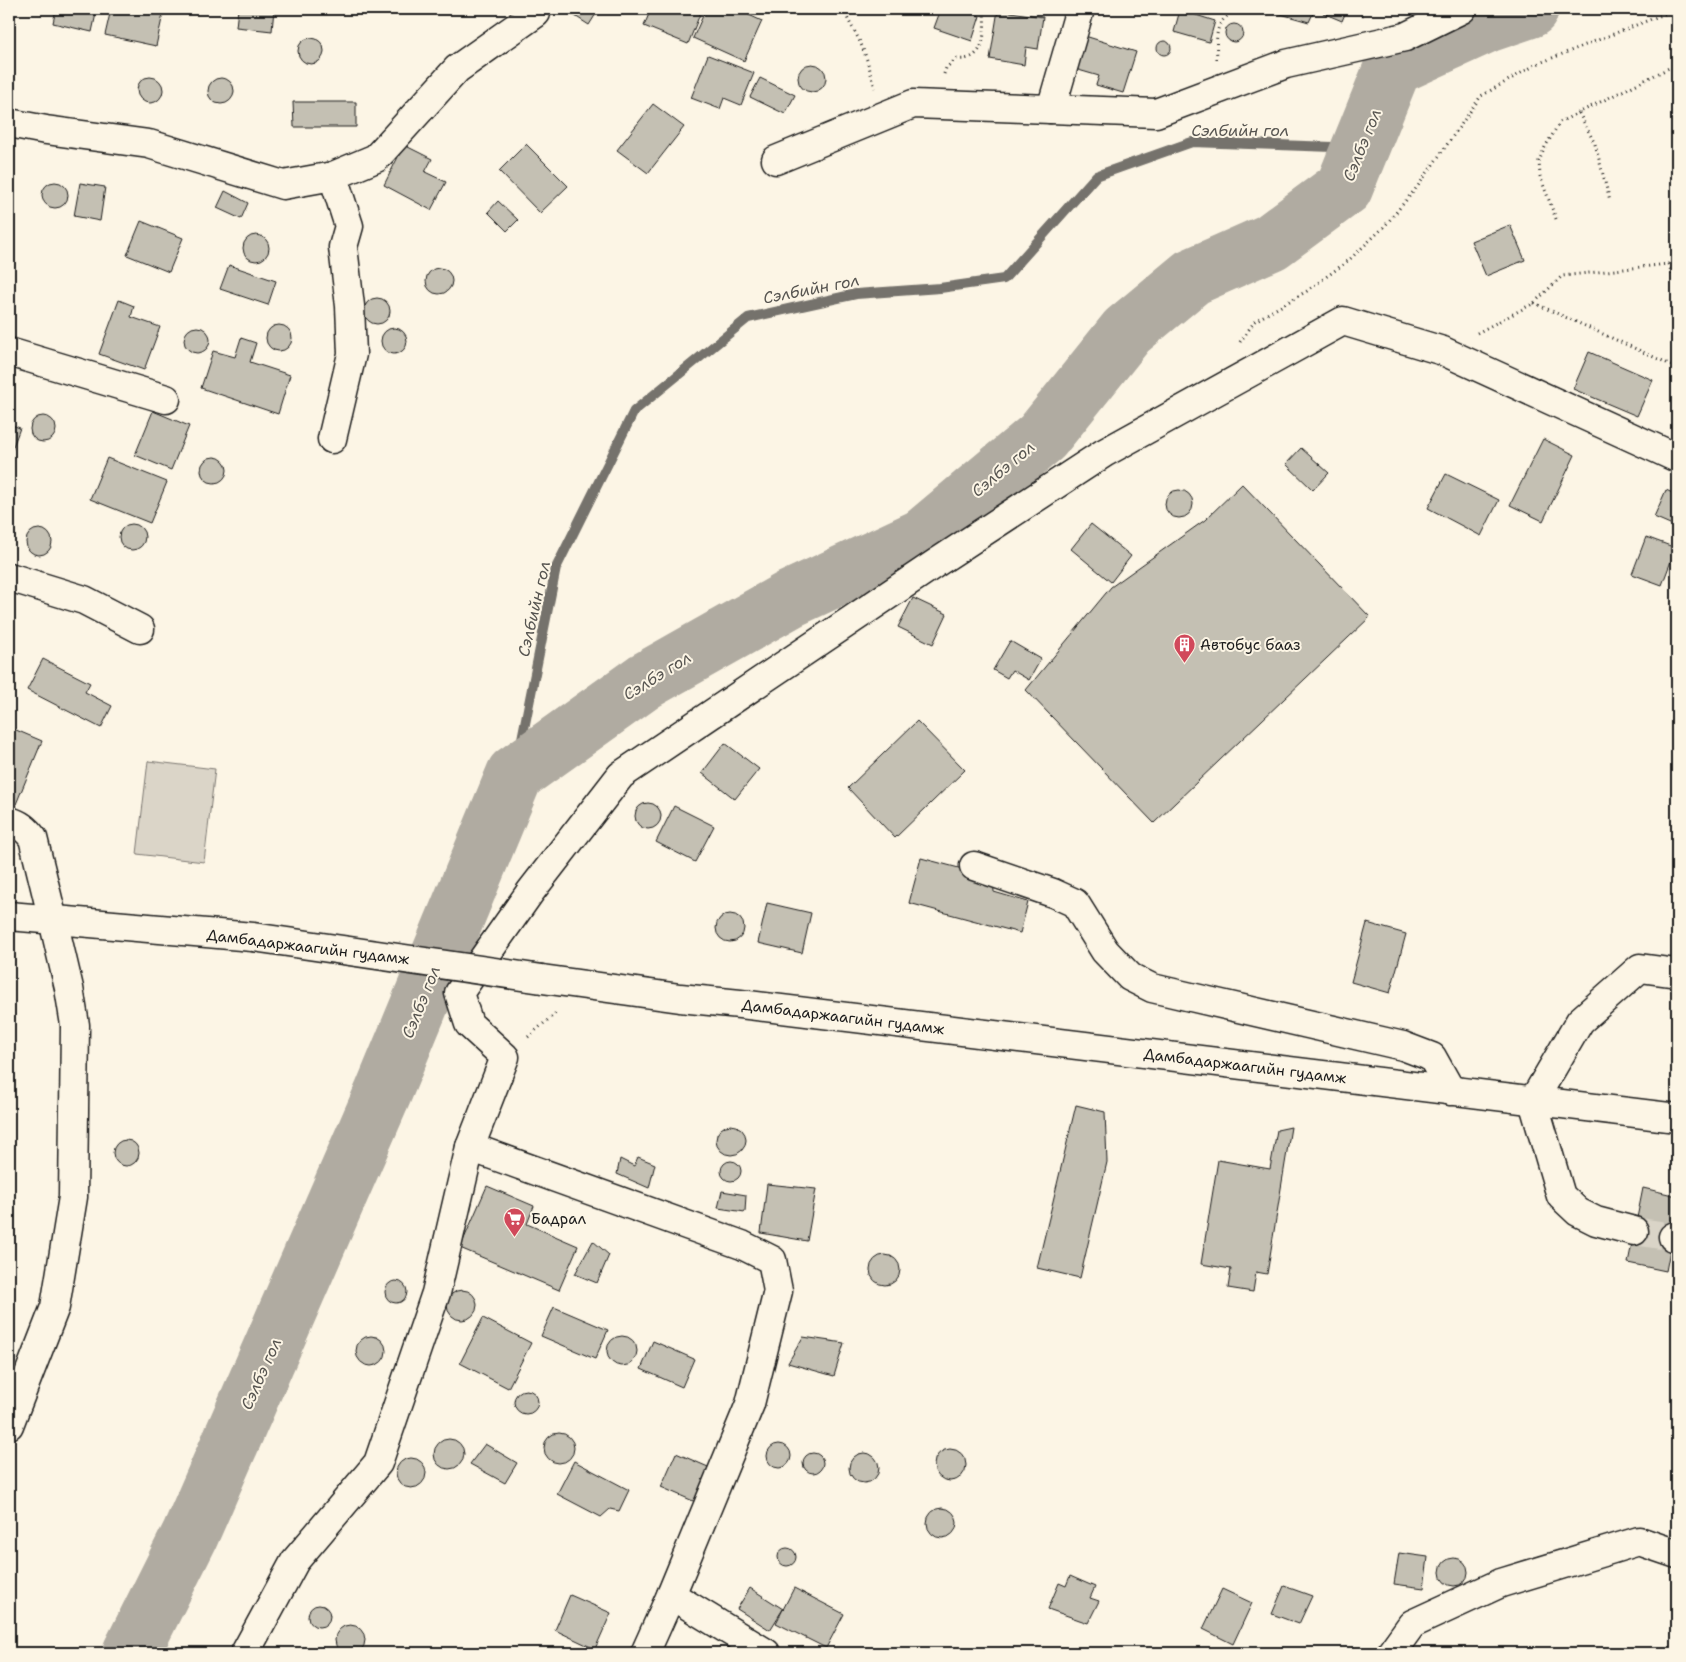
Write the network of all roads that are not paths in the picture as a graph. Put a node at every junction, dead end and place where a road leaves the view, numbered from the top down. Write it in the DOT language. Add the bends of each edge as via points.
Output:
graph roads {
  1 [pos="1080,9"];
  2 [pos="1462,9"];
  3 [pos="536,13"];
  4 [pos="1051,109"];
  5 [pos="9,123"];
  6 [pos="776,160"];
  7 [pos="333,176"];
  8 [pos="9,352"];
  9 [pos="166,399"];
  10 [pos="332,439"];
  11 [pos="1677,458"];
  12 [pos="9,577"];
  13 [pos="140,629"];
  14 [pos="9,821"];
  15 [pos="974,866"];
  16 [pos="9,916"];
  17 [pos="53,920"];
  18 [pos="1677,973"];
  19 [pos="1451,1091"];
  20 [pos="1533,1101"];
  21 [pos="1677,1118"];
  22 [pos="470,1147"];
  23 [pos="1634,1231"];
  24 [pos="9,1425"];
  25 [pos="1677,1554"];
  26 [pos="671,1595"];
  27 [pos="245,1653"];
  28 [pos="645,1653"];
  29 [pos="766,1653"];
  30 [pos="1391,1653"];
  1 -- 4 [label="street"];
  2 -- 4 [label="street" via="1405,37 1286,64 1156,113"];
  3 -- 7 [label="street" via="457,69 376,158"];
  4 -- 6 [label="street" via="913,104"];
  5 -- 7 [label="street" via="149,144 283,184"];
  7 -- 10 [label="street" via="349,226 344,248 352,354"];
  8 -- 9 [label="street"];
  11 -- 22 [label="street" via="1444,352 1343,321 1104,453 621,775 531,891 459,994 469,1024 505,1057"];
  12 -- 13 [label="street" via="84,600"];
  14 -- 17 [label="street" via="27,830 33,838"];
  15 -- 19 [label="street" via="1075,903 1105,951 1130,977 1152,988 1403,1046 1432,1057"];
  16 -- 17 [label="street, Дамбадаржаагийн гудамж"];
  17 -- 19 [label="street, Дамбадаржаагийн гудамж, bridge" via="253,937 680,998"];
  17 -- 24 [label="street" via="75,1025 73,1198 55,1307"];
  18 -- 20 [label="street" via="1640,968 1580,1021"];
  19 -- 20 [label="street, Дамбадаржаагийн гудамж"];
  20 -- 21 [label="street, Дамбадаржаагийн гудамж"];
  20 -- 23 [label="street" via="1560,1196 1578,1212 1596,1221"];
  22 -- 26 [label="street" via="742,1245 772,1260 778,1291 750,1404"];
  22 -- 27 [label="street" via="436,1293 378,1463 295,1561"];
  25 -- 30 [label="street" via="1639,1541 1501,1583 1412,1624"];
  26 -- 28 [label="street"];
  26 -- 29 [label="street"];
}
